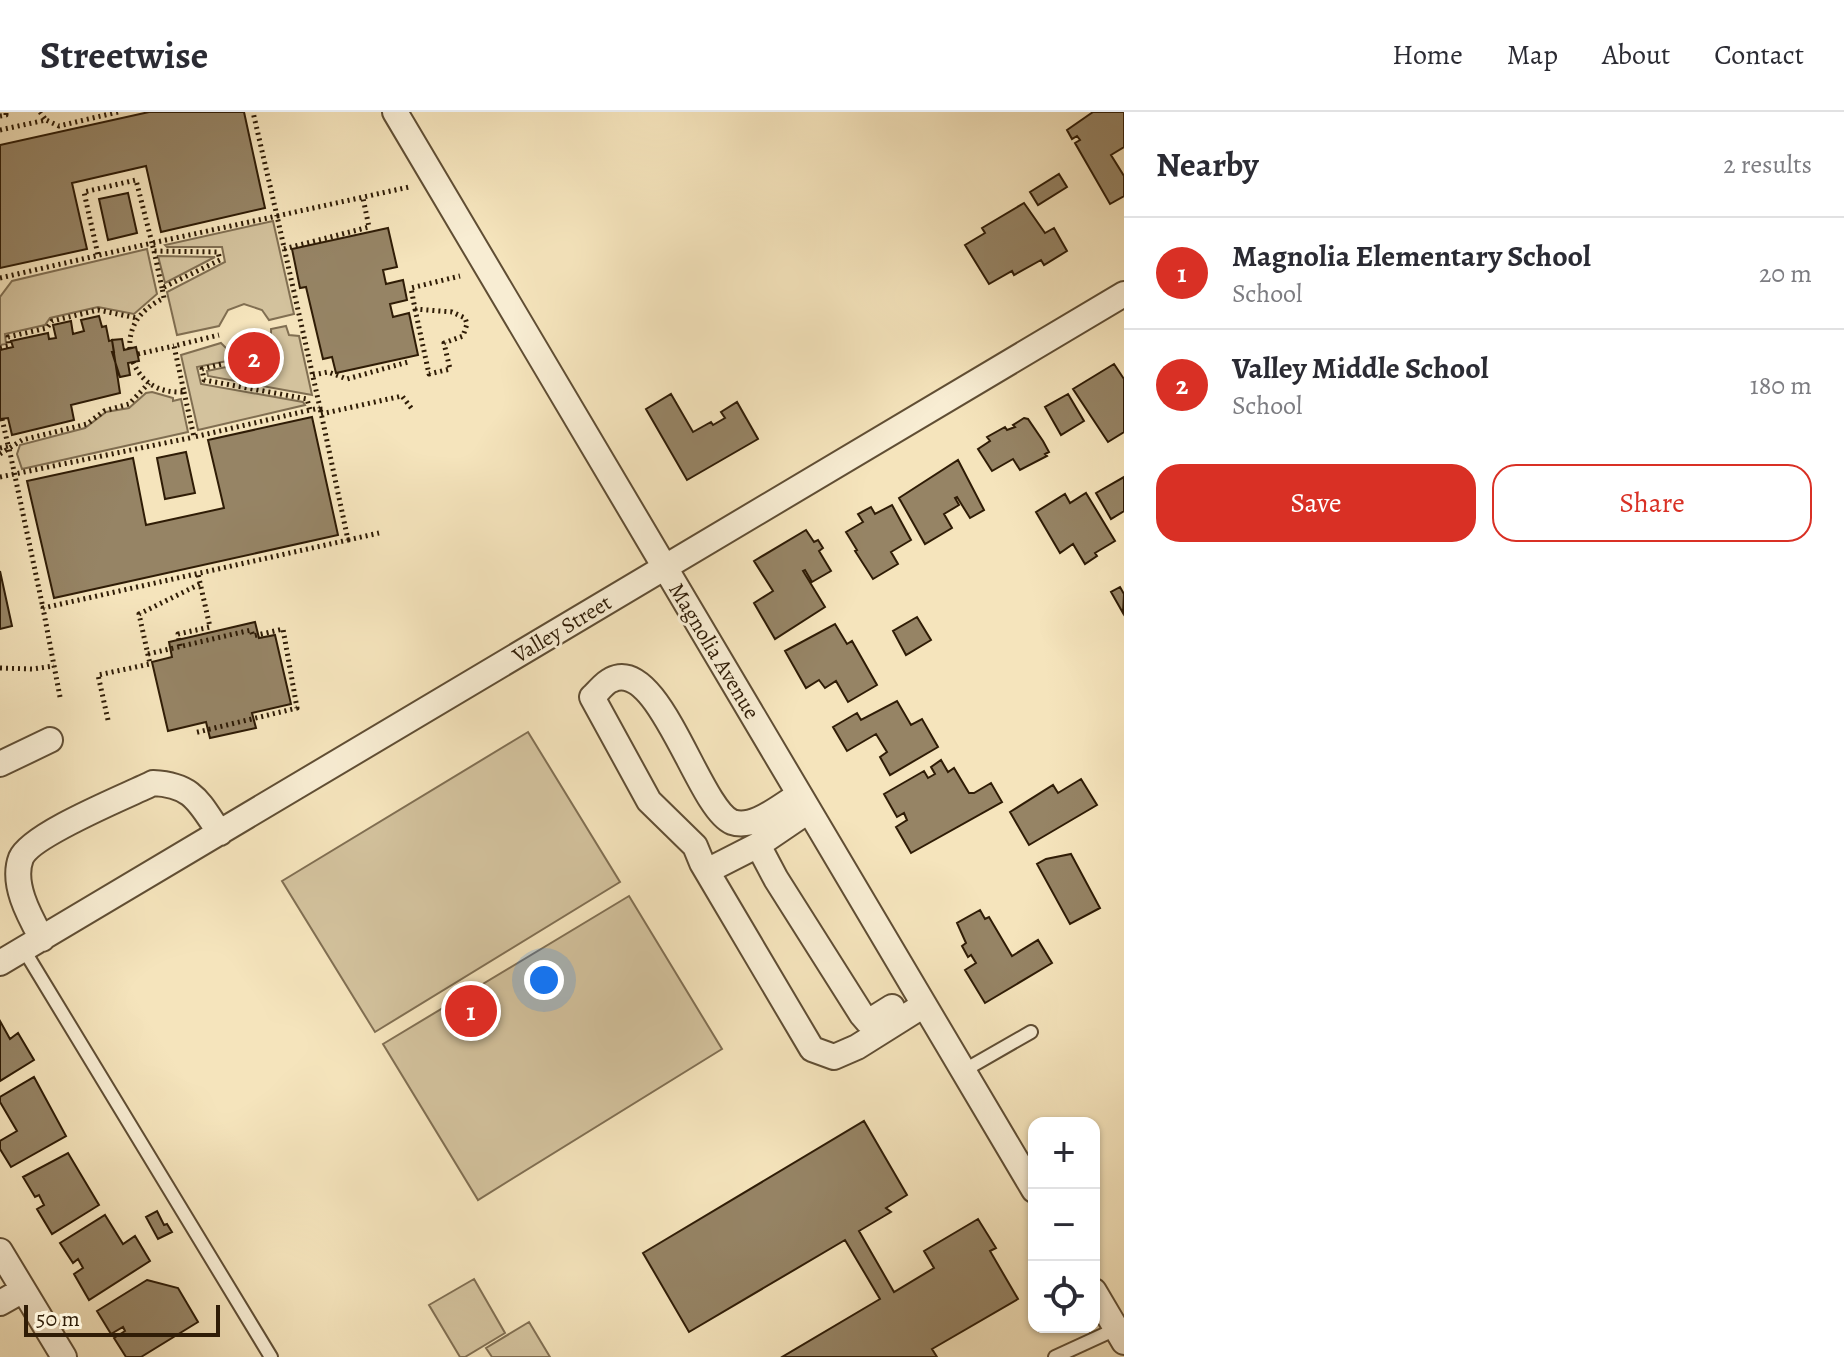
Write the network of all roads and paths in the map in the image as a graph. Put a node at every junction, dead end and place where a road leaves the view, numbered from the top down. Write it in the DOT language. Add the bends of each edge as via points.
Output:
graph roads {
  1 [pos="6,112"];
  2 [pos="40,112"];
  3 [pos="118,112"];
  4 [pos="253,112"];
  5 [pos="395,112"];
  6 [pos="0,116"];
  7 [pos="46,120"];
  8 [pos="0,130"];
  9 [pos="409,187"];
  10 [pos="363,198"];
  11 [pos="277,216"];
  12 [pos="152,243"];
  13 [pos="284,249"];
  14 [pos="154,251"];
  15 [pos="98,255"];
  16 [pos="460,276"];
  17 [pos="0,278"];
  18 [pos="162,288"];
  19 [pos="1124,294"];
  20 [pos="415,309"];
  21 [pos="137,318"];
  22 [pos="219,335"];
  23 [pos="174,346"];
  24 [pos="0,348"];
  25 [pos="130,349"];
  26 [pos="138,354"];
  27 [pos="250,357"];
  28 [pos="133,362"];
  29 [pos="408,362"];
  30 [pos="313,375"];
  31 [pos="149,383"];
  32 [pos="184,392"];
  33 [pos="412,409"];
  34 [pos="310,410"];
  35 [pos="321,411"];
  36 [pos="2,419"];
  37 [pos="194,437"];
  38 [pos="9,447"];
  39 [pos="0,448"];
  40 [pos="0,454"];
  41 [pos="15,474"];
  42 [pos="0,477"];
  43 [pos="379,533"];
  44 [pos="348,540"];
  45 [pos="664,568"];
  46 [pos="198,574"];
  47 [pos="200,584"];
  48 [pos="43,608"];
  49 [pos="180,646"];
  50 [pos="148,654"];
  51 [pos="54,666"];
  52 [pos="0,668"];
  53 [pos="60,697"];
  54 [pos="108,720"];
  55 [pos="194,733"];
  56 [pos="50,740"];
  57 [pos="0,764"];
  58 [pos="804,803"];
  59 [pos="220,833"];
  60 [pos="758,845"];
  61 [pos="707,871"];
  62 [pos="33,945"];
  63 [pos="0,963"];
  64 [pos="919,997"];
  65 [pos="1031,1032"];
  66 [pos="963,1071"];
  67 [pos="1033,1189"];
  68 [pos="0,1251"];
  69 [pos="23,1290"];
  70 [pos="1100,1301"];
  71 [pos="0,1303"];
  72 [pos="1120,1335"];
  73 [pos="64,1357"];
  74 [pos="271,1357"];
  75 [pos="1055,1357"];
  1 -- 6 [label="path"];
  2 -- 7 [label="path"];
  3 -- 7 [label="path" via="59,126"];
  4 -- 11 [label="path"];
  5 -- 45 [label="street, Magnolia Avenue"];
  7 -- 8 [label="path"];
  9 -- 10 [label="path"];
  10 -- 11 [label="path"];
  10 -- 13 [label="path" via="369,227"];
  11 -- 12 [label="path"];
  11 -- 13 [label="path"];
  12 -- 14 [label="path"];
  12 -- 15 [label="path"];
  12 -- 15 [label="path" via="136,180 84,192"];
  13 -- 30 [label="path"];
  14 -- 18 [label="path"];
  14 -- 18 [label="path" via="218,252 220,260"];
  15 -- 17 [label="path"];
  16 -- 20 [label="path" via="408,288"];
  18 -- 21 [label="path" via="164,298"];
  19 -- 45 [label="street, Valley Street"];
  20 -- 20 [label="path" via="465,318 463,336 444,343 450,369 429,374"];
  21 -- 24 [label="path" via="98,310 8,337 9,346"];
  21 -- 25 [label="path"];
  22 -- 23 [label="path"];
  23 -- 26 [label="path"];
  23 -- 32 [label="path"];
  27 -- 34 [label="path" via="202,369 204,380 307,399"];
  28 -- 31 [label="path"];
  29 -- 30 [label="path" via="347,379 328,372"];
  30 -- 35 [label="path"];
  31 -- 32 [label="path" via="167,392"];
  31 -- 38 [label="path" via="129,404 104,411 87,424"];
  32 -- 37 [label="path"];
  33 -- 35 [label="path" via="402,396"];
  34 -- 35 [label="path"];
  34 -- 37 [label="path"];
  35 -- 44 [label="path"];
  36 -- 38 [label="path"];
  37 -- 41 [label="path"];
  38 -- 39 [label="path"];
  38 -- 40 [label="path"];
  38 -- 41 [label="path"];
  41 -- 42 [label="path"];
  41 -- 48 [label="path"];
  43 -- 44 [label="path"];
  44 -- 46 [label="path"];
  45 -- 58 [label="street, Magnolia Avenue"];
  45 -- 59 [label="street, Valley Street"];
  46 -- 47 [label="path"];
  46 -- 48 [label="path"];
  47 -- 49 [label="path" via="210,627 178,634"];
  47 -- 50 [label="path" via="139,614"];
  48 -- 51 [label="path"];
  49 -- 50 [label="path"];
  49 -- 55 [label="path" via="251,630 253,636 283,629 297,708"];
  50 -- 54 [label="path" via="150,664 98,675"];
  51 -- 52 [label="path"];
  51 -- 53 [label="path"];
  56 -- 57 [label="street"];
  58 -- 60 [label="street"];
  58 -- 61 [label="street" via="754,822 733,822 722,814 641,684 624,677 611,680 592,697 649,801 695,846"];
  58 -- 64 [label="street, Magnolia Avenue"];
  59 -- 62 [label="street, Valley Street"];
  59 -- 62 [label="street" via="192,793 153,783 47,834 20,859 21,898"];
  60 -- 61 [label="street"];
  60 -- 64 [label="street" via="868,1022"];
  61 -- 64 [label="street" via="812,1049 834,1057 857,1047"];
  62 -- 63 [label="street, Valley Street"];
  62 -- 74 [label="lane"];
  64 -- 66 [label="street, Magnolia Avenue"];
  65 -- 66 [label="lane"];
  66 -- 67 [label="street, Magnolia Avenue"];
  68 -- 69 [label="street"];
  69 -- 71 [label="street"];
  69 -- 73 [label="street"];
  70 -- 72 [label="street"];
  72 -- 75 [label="lane"];
}
